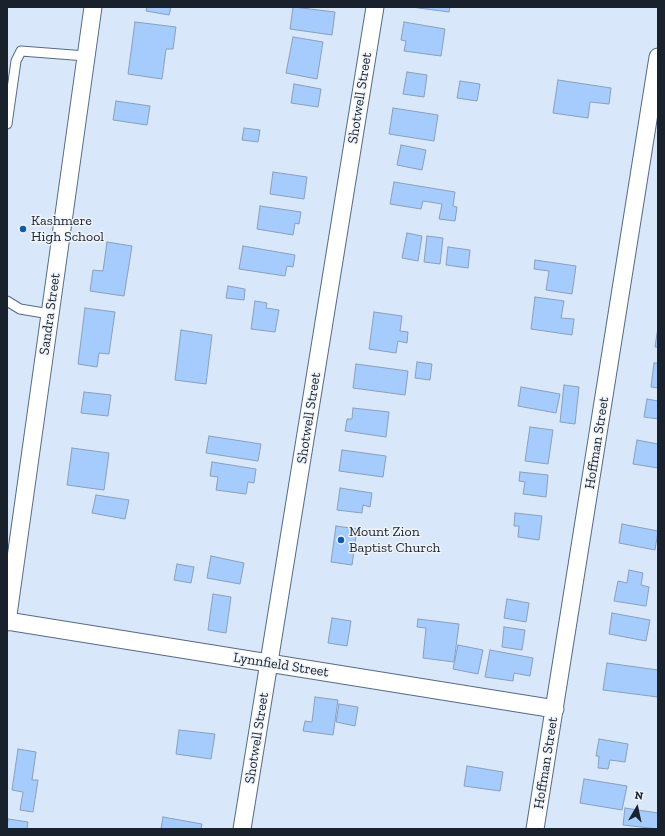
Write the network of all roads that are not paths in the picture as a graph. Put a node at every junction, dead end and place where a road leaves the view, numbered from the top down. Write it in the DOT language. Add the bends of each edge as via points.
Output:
graph roads {
  1 [pos="93,7"];
  2 [pos="375,7"];
  3 [pos="86,56"];
  4 [pos="658,57"];
  5 [pos="7,124"];
  6 [pos="7,301"];
  7 [pos="50,314"];
  8 [pos="7,621"];
  9 [pos="269,664"];
  10 [pos="555,709"];
  11 [pos="242,829"];
  12 [pos="536,829"];
  1 -- 3 [label="street, Sandra Street"];
  2 -- 9 [label="street, Shotwell Street"];
  3 -- 5 [label="lane" via="21,51 16,61"];
  3 -- 7 [label="street, Sandra Street"];
  4 -- 10 [label="street, Hoffman Street"];
  6 -- 7 [label="lane" via="20,309"];
  7 -- 8 [label="street, Sandra Street"];
  8 -- 9 [label="street, Lynnfield Street"];
  9 -- 10 [label="street, Lynnfield Street"];
  9 -- 11 [label="street, Shotwell Street"];
  10 -- 12 [label="street, Hoffman Street"];
}
